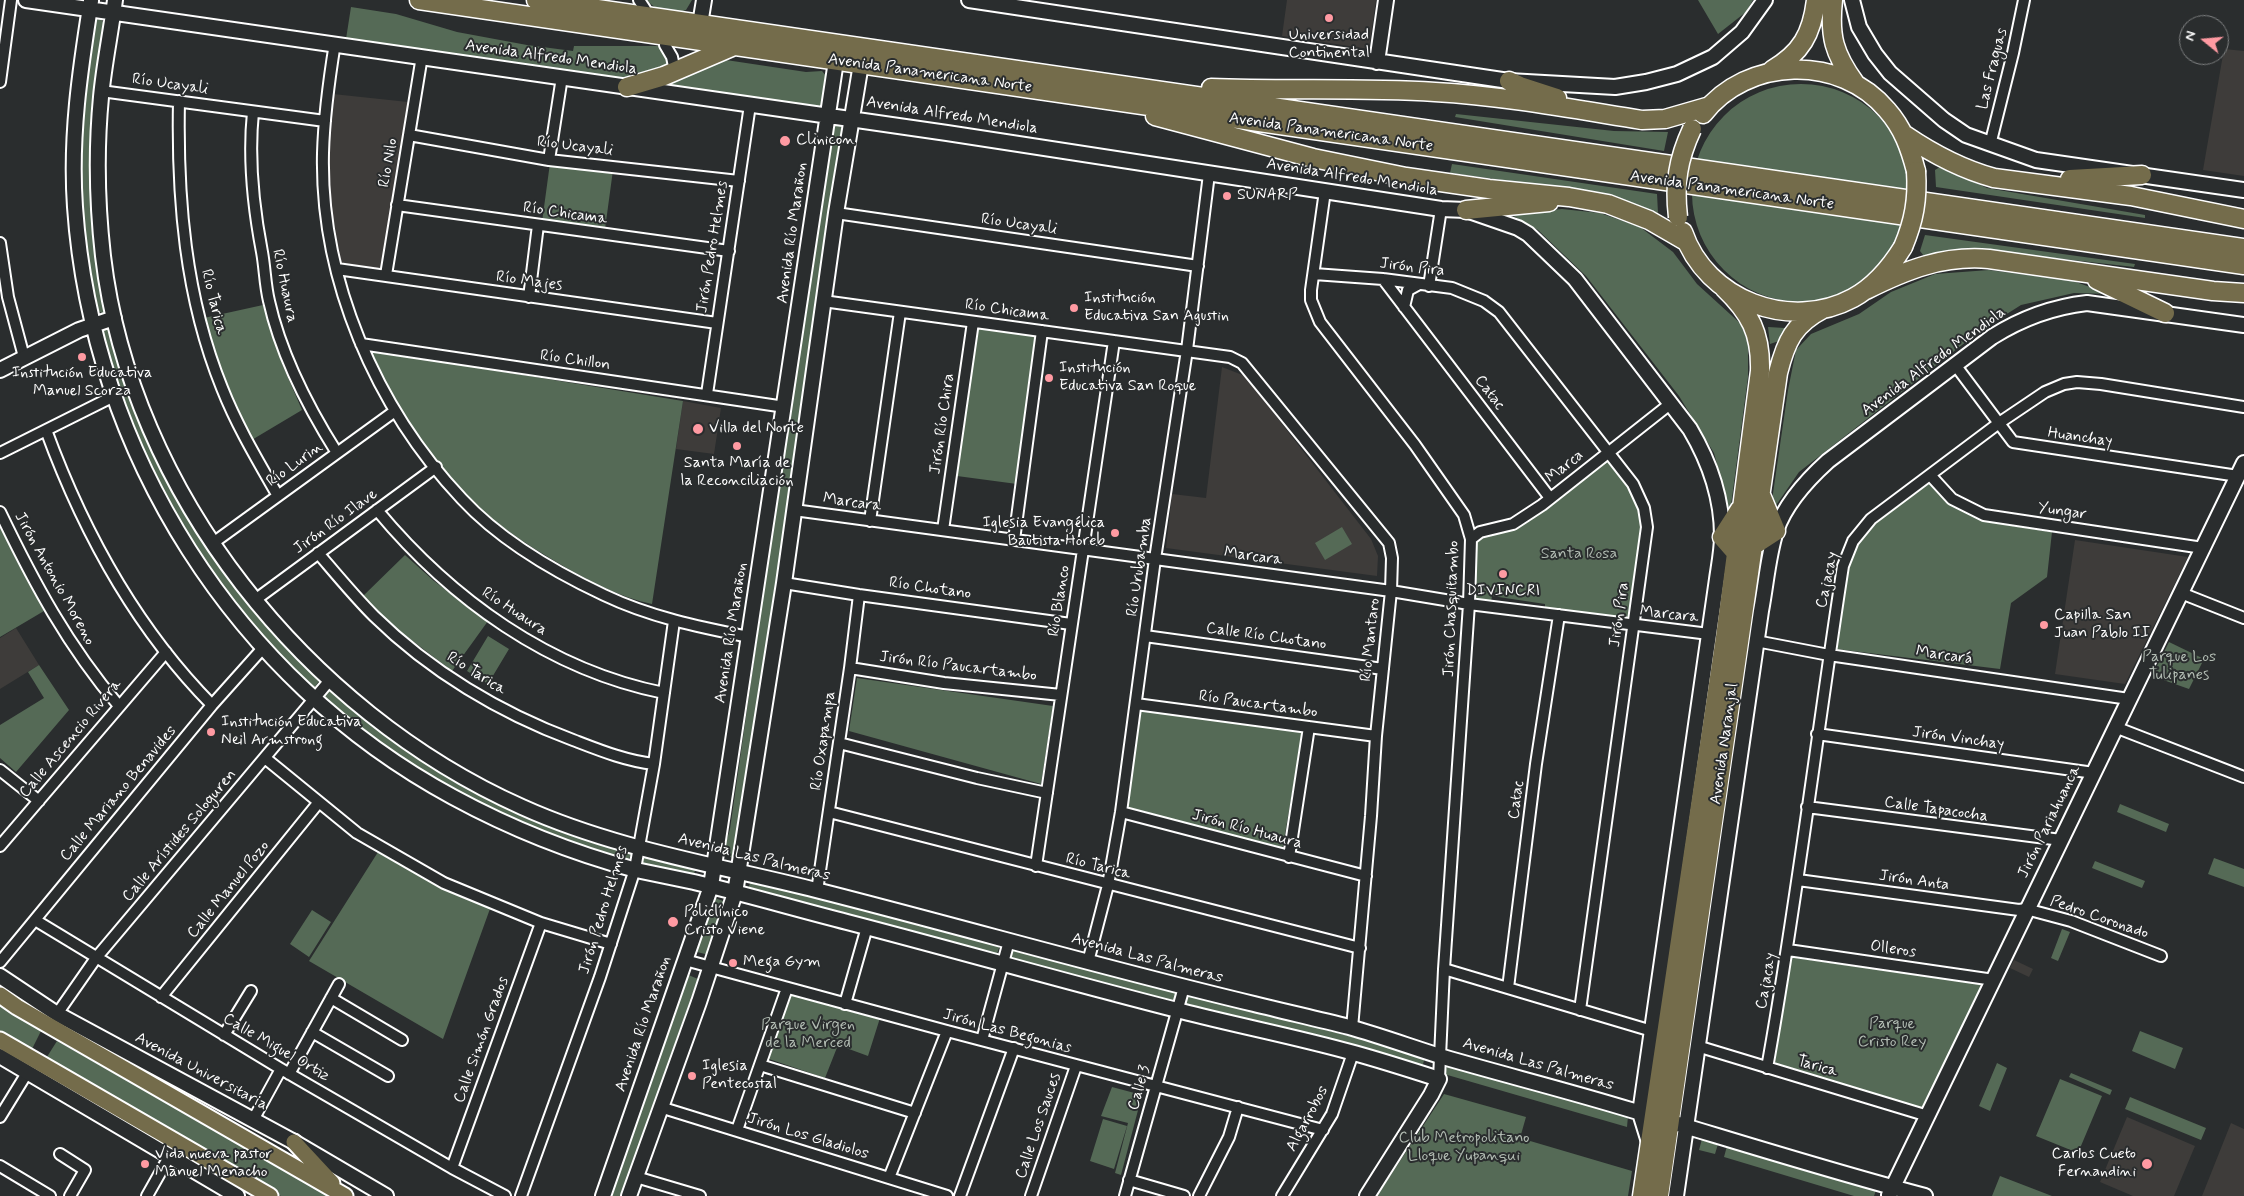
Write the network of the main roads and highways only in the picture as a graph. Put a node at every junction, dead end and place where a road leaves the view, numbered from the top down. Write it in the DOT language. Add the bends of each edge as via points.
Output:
graph roads {
  1 [pos="26,0"];
  2 [pos="419,0"];
  3 [pos="536,0"];
  4 [pos="704,0"];
  5 [pos="969,0"];
  6 [pos="1386,0"];
  7 [pos="1765,0"];
  8 [pos="1816,0"];
  9 [pos="1833,0"];
  10 [pos="1852,0"];
  11 [pos="91,4"];
  12 [pos="114,6"];
  13 [pos="700,24"];
  14 [pos="735,46"];
  15 [pos="836,61"];
  16 [pos="1377,62"];
  17 [pos="861,64"];
  18 [pos="1769,72"];
  19 [pos="1510,81"];
  20 [pos="1106,82"];
  21 [pos="1855,84"];
  22 [pos="627,86"];
  23 [pos="1112,101"];
  24 [pos="1710,106"];
  25 [pos="1600,113"];
  26 [pos="828,115"];
  27 [pos="851,119"];
  28 [pos="1905,135"];
  29 [pos="2142,175"];
  30 [pos="2024,183"];
  31 [pos="2244,190"];
  32 [pos="1569,197"];
  33 [pos="1466,210"];
  34 [pos="2244,219"];
  35 [pos="1687,242"];
  36 [pos="2244,248"];
  37 [pos="2244,265"];
  38 [pos="2081,272"];
  39 [pos="1724,288"];
  40 [pos="1866,290"];
  41 [pos="2244,293"];
  42 [pos="1823,309"];
  43 [pos="2165,313"];
  44 [pos="114,318"];
  45 [pos="93,325"];
  46 [pos="2244,325"];
  47 [pos="0,370"];
  48 [pos="2241,470"];
  49 [pos="1761,495"];
  50 [pos="1742,505"];
  51 [pos="1719,512"];
  52 [pos="1776,531"];
  53 [pos="1722,536"];
  54 [pos="1753,546"];
  55 [pos="1736,553"];
  56 [pos="714,865"];
  57 [pos="739,872"];
  58 [pos="711,886"];
  59 [pos="735,893"];
  60 [pos="0,976"];
  61 [pos="0,995"];
  62 [pos="0,1040"];
  63 [pos="0,1056"];
  64 [pos="1647,1115"];
  65 [pos="1678,1124"];
  66 [pos="294,1142"];
  67 [pos="1658,1145"];
  68 [pos="1890,1192"];
  69 [pos="237,1196"];
  70 [pos="270,1196"];
  71 [pos="344,1196"];
  72 [pos="386,1196"];
  73 [pos="603,1196"];
  74 [pos="629,1196"];
  75 [pos="1367,1196"];
  76 [pos="1642,1196"];
  77 [pos="1659,1196"];
  78 [pos="1676,1196"];
  79 [pos="1925,1196"];
  1 -- 11 [label="main road, Avenida Alfredo Mendiola"];
  2 -- 14 [label="highway, Avenida Panamericana Norte"];
  3 -- 13 [label="highway, Avenida Panamericana Norte"];
  4 -- 13 [label="main road"];
  5 -- 16 [label="main road"];
  6 -- 16 [label="main road"];
  7 -- 19 [label="main road" via="1729,44 1713,57 1677,74 1615,87"];
  8 -- 18 [label="highway" via="1811,26 1802,45 1789,60"];
  9 -- 21 [label="highway" via="1835,49"];
  10 -- 29 [label="main road" via="1859,27 1890,73 1966,135 2036,160"];
  11 -- 12 [label="main road, Avenida Alfredo Mendiola"];
  11 -- 45 [label="main road" via="77,90 74,138 75,204 81,265"];
  12 -- 22 [label="main road, Avenida Alfredo Mendiola" via="334,43"];
  12 -- 44 [label="main road, Avenida Las Palmeras" via="101,91 98,142 98,203 103,259"];
  13 -- 20 [label="highway, Avenida Panamericana Norte"];
  14 -- 15 [label="highway, Avenida Panamericana Norte"];
  14 -- 22 [label="highway" via="648,82"];
  15 -- 17 [label="highway, Avenida Panamericana Norte"];
  15 -- 26 [label="main road, Avenida Río Marañon"];
  16 -- 19 [label="main road"];
  17 -- 23 [label="highway, Avenida Panamericana Norte"];
  17 -- 27 [label="main road"];
  18 -- 21 [label="highway" via="1813,70"];
  18 -- 24 [label="highway" via="1727,91"];
  19 -- 25 [label="highway"];
  20 -- 25 [label="highway" via="1263,90 1358,88 1436,92"];
  20 -- 36 [label="highway, Avenida Panamericana Norte"];
  21 -- 28 [label="highway" via="1888,110"];
  22 -- 26 [label="main road, Avenida Alfredo Mendiola"];
  23 -- 32 [label="highway" via="1165,120 1344,165 1447,184"];
  23 -- 37 [label="highway, Avenida Panamericana Norte"];
  24 -- 25 [label="highway" via="1665,119 1642,120"];
  24 -- 35 [label="highway, bridge" via="1692,129 1677,172 1678,217"];
  26 -- 27 [label="main road, Avenida Alfredo Mendiola"];
  26 -- 56 [label="main road, Avenida Río Marañon"];
  27 -- 33 [label="main road, Avenida Alfredo Mendiola" via="1441,209"];
  27 -- 57 [label="main road"];
  28 -- 30 [label="highway" via="1963,168"];
  28 -- 40 [label="highway, bridge" via="1916,171 1916,210 1904,247"];
  29 -- 30 [label="highway"];
  29 -- 31 [label="main road"];
  30 -- 34 [label="highway" via="2131,196"];
  32 -- 33 [label="highway" via="1541,204"];
  32 -- 35 [label="highway" via="1628,211"];
  33 -- 51 [label="main road, Avenida Alfredo Mendiola" via="1528,234 1574,279 1703,451 1712,473"];
  35 -- 39 [label="highway" via="1696,259"];
  38 -- 40 [label="highway" via="1989,258 1953,258 1910,270"];
  38 -- 41 [label="highway"];
  38 -- 43 [label="highway"];
  39 -- 42 [label="highway" via="1746,301 1771,309 1797,312"];
  39 -- 50 [label="highway, Avenida Naranjal" via="1751,320 1761,353"];
  40 -- 42 [label="highway"];
  42 -- 49 [label="highway, Avenida Naranjal" via="1796,328 1783,353"];
  43 -- 46 [label="main road, Avenida Alfredo Mendiola"];
  43 -- 52 [label="main road, Avenida Alfredo Mendiola" via="2088,303 2065,306 2014,323 1828,461 1812,475 1786,510"];
  44 -- 45 [label="main road"];
  44 -- 56 [label="main road, Avenida Las Palmeras" via="150,427 186,498 213,543 255,600 330,680 405,741 479,786 557,822 639,849"];
  45 -- 47 [label="main road"];
  45 -- 58 [label="main road" via="114,396 141,463 179,535 215,590 263,648 313,699 380,752 456,799 576,851 635,869"];
  48 -- 68 [label="main road, Jirón Pariahuanca"];
  49 -- 52 [label="highway"];
  49 -- 54 [label="highway, Avenida Naranjal"];
  50 -- 53 [label="highway"];
  50 -- 55 [label="highway, Avenida Naranjal"];
  51 -- 53 [label="main road, Avenida Naranjal"];
  52 -- 54 [label="highway"];
  52 -- 65 [label="main road, Avenida Naranjal" via="1756,641 1697,1046"];
  53 -- 55 [label="highway"];
  53 -- 64 [label="main road, Avenida Naranjal" via="1652,1031"];
  54 -- 65 [label="highway, Avenida Naranjal"];
  55 -- 64 [label="highway, Avenida Naranjal" via="1666,1036"];
  56 -- 57 [label="main road, Avenida Las Palmeras"];
  56 -- 58 [label="main road, Avenida Río Marañon"];
  57 -- 59 [label="main road"];
  57 -- 64 [label="main road, Avenida Las Palmeras" via="1352,1028"];
  58 -- 59 [label="main road"];
  58 -- 73 [label="main road, Avenida Río Marañon"];
  59 -- 74 [label="main road"];
  59 -- 75 [label="main road" via="1353,1053 1439,1079"];
  60 -- 66 [label="main road, Avenida Universitaria" via="58,1014"];
  61 -- 71 [label="main road, Avenida Universitaria"];
  62 -- 70 [label="main road"];
  63 -- 69 [label="main road"];
  64 -- 65 [label="main road, Avenida Las Palmeras"];
  64 -- 67 [label="highway, Avenida Naranjal"];
  65 -- 67 [label="highway, Avenida Naranjal"];
  65 -- 68 [label="main road, Avenida Las Palmeras"];
  65 -- 78 [label="main road, Avenida Naranjal"];
  66 -- 71 [label="main road"];
  66 -- 72 [label="main road, Avenida Universitaria"];
  67 -- 76 [label="highway, Avenida Naranjal"];
  67 -- 77 [label="highway, Avenida Naranjal"];
  68 -- 79 [label="main road, Avenida Las Palmeras"];
}
